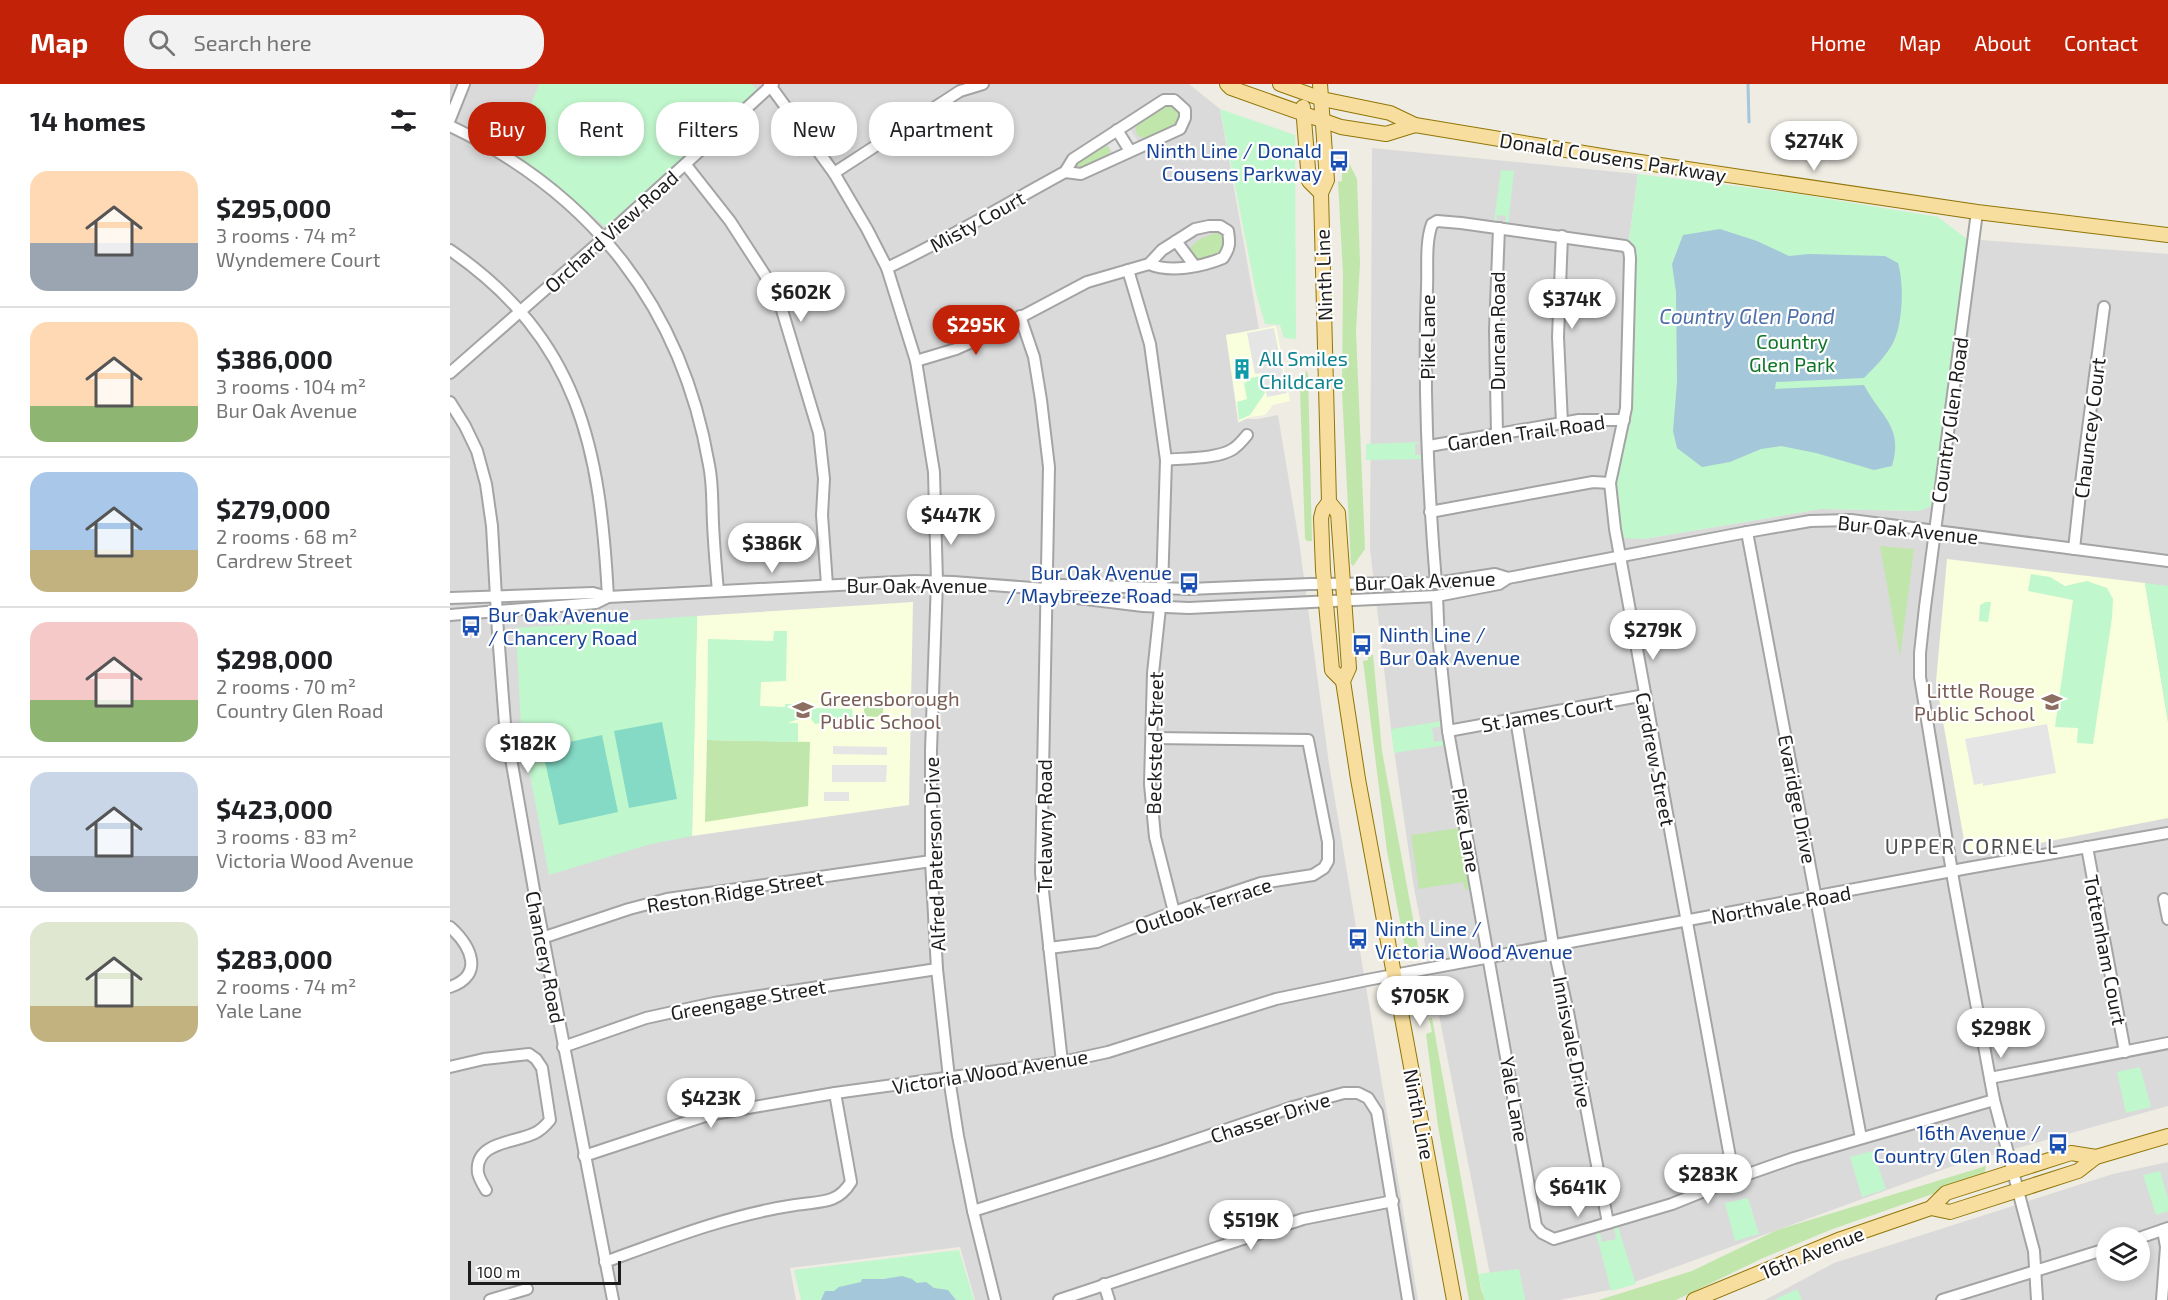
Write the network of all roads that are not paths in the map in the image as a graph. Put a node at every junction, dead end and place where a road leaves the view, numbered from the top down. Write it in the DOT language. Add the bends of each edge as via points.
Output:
graph roads {
  1 [pos="464,84"];
  2 [pos="982,84"];
  3 [pos="1227,84"];
  4 [pos="1280,84"];
  5 [pos="1320,84"];
  6 [pos="771,85"];
  7 [pos="962,88"];
  8 [pos="1301,88"];
  9 [pos="1322,99"];
  10 [pos="1304,114"];
  11 [pos="450,119"];
  12 [pos="1324,121"];
  13 [pos="1415,125"];
  14 [pos="450,126"];
  15 [pos="1117,130"];
  16 [pos="1130,151"];
  17 [pos="686,165"];
  18 [pos="1065,172"];
  19 [pos="834,173"];
  20 [pos="1321,193"];
  21 [pos="1977,212"];
  22 [pos="1499,228"];
  23 [pos="2168,235"];
  24 [pos="1562,236"];
  25 [pos="604,238"];
  26 [pos="1176,241"];
  27 [pos="450,250"];
  28 [pos="1149,264"];
  29 [pos="1194,265"];
  30 [pos="887,268"];
  31 [pos="1128,270"];
  32 [pos="2104,307"];
  33 [pos="520,311"];
  34 [pos="1020,316"];
  35 [pos="916,361"];
  36 [pos="450,373"];
  37 [pos="450,402"];
  38 [pos="1624,420"];
  39 [pos="1562,423"];
  40 [pos="1497,434"];
  41 [pos="1247,435"];
  42 [pos="1429,446"];
  43 [pos="1166,460"];
  44 [pos="1610,483"];
  45 [pos="1329,502"];
  46 [pos="1430,512"];
  47 [pos="1935,530"];
  48 [pos="1747,532"];
  49 [pos="2074,549"];
  50 [pos="1620,555"];
  51 [pos="2168,561"];
  52 [pos="1508,578"];
  53 [pos="937,581"];
  54 [pos="1436,583"];
  55 [pos="1324,584"];
  56 [pos="1342,584"];
  57 [pos="827,585"];
  58 [pos="1046,589"];
  59 [pos="1162,589"];
  60 [pos="718,591"];
  61 [pos="496,596"];
  62 [pos="1437,596"];
  63 [pos="608,597"];
  64 [pos="450,598"];
  65 [pos="1343,601"];
  66 [pos="1325,602"];
  67 [pos="1161,607"];
  68 [pos="497,612"];
  69 [pos="450,615"];
  70 [pos="1343,681"];
  71 [pos="1645,695"];
  72 [pos="1516,719"];
  73 [pos="1449,731"];
  74 [pos="1152,738"];
  75 [pos="2168,833"];
  76 [pos="2086,847"];
  77 [pos="931,861"];
  78 [pos="1952,871"];
  79 [pos="1816,897"];
  80 [pos="2164,899"];
  81 [pos="1174,912"];
  82 [pos="2168,919"];
  83 [pos="1686,921"];
  84 [pos="450,927"];
  85 [pos="543,938"];
  86 [pos="1553,945"];
  87 [pos="1048,948"];
  88 [pos="1488,957"];
  89 [pos="938,969"];
  90 [pos="1395,976"];
  91 [pos="450,987"];
  92 [pos="2168,1043"];
  93 [pos="564,1047"];
  94 [pos="2125,1052"];
  95 [pos="1062,1062"];
  96 [pos="451,1064"];
  97 [pos="949,1078"];
  98 [pos="1990,1078"];
  99 [pos="835,1093"];
  100 [pos="1994,1100"];
  101 [pos="2168,1136"];
  102 [pos="1861,1138"];
  103 [pos="584,1156"];
  104 [pos="2096,1157"];
  105 [pos="2014,1171"];
  106 [pos="1734,1179"];
  107 [pos="2018,1190"];
  108 [pos="486,1191"];
  109 [pos="1393,1201"];
  110 [pos="1931,1208"];
  111 [pos="973,1211"];
  112 [pos="1608,1223"];
  113 [pos="2166,1229"];
  114 [pos="2150,1234"];
  115 [pos="2096,1252"];
  116 [pos="605,1262"];
  117 [pos="2037,1272"];
  118 [pos="1104,1284"];
  119 [pos="527,1289"];
  120 [pos="490,1300"];
  121 [pos="613,1300"];
  122 [pos="995,1300"];
  123 [pos="1059,1300"];
  124 [pos="1109,1300"];
  125 [pos="1408,1300"];
  126 [pos="1453,1300"];
  127 [pos="1694,1300"];
  128 [pos="1942,1300"];
  129 [pos="2037,1300"];
  130 [pos="2162,1300"];
  1 -- 11 [label="street"];
  2 -- 7 [label="street"];
  3 -- 10 [label="main road, Donald Cousens Parkway"];
  4 -- 8 [label="main road, Donald Cousens Parkway"];
  5 -- 9 [label="main road, Ninth Line"];
  6 -- 17 [label="street, Orchard View Road"];
  6 -- 19 [label="street, Alfred Paterson Drive"];
  7 -- 19 [label="street"];
  8 -- 9 [label="main road, Donald Cousens Parkway"];
  8 -- 10 [label="main road, Ninth Line"];
  9 -- 12 [label="main road, Ninth Line"];
  9 -- 13 [label="main road, Donald Cousens Parkway" via="1390,113"];
  10 -- 12 [label="main road, Donald Cousens Parkway"];
  10 -- 20 [label="main road, Ninth Line" via="1309,181"];
  12 -- 13 [label="main road, Donald Cousens Parkway" via="1386,134"];
  12 -- 20 [label="main road, Ninth Line" via="1327,180"];
  13 -- 21 [label="main road, Donald Cousens Parkway"];
  14 -- 25 [label="street" via="483,142 550,187"];
  15 -- 16 [label="street"];
  15 -- 16 [label="street, Misty Court" via="1164,100 1171,99 1183,107 1185,118 1180,129"];
  15 -- 18 [label="street, Misty Court" via="1073,159"];
  16 -- 18 [label="street, Misty Court" via="1081,174"];
  17 -- 25 [label="street, Orchard View Road"];
  17 -- 57 [label="street" via="730,221 782,310 819,433"];
  18 -- 30 [label="street, Misty Court"];
  19 -- 30 [label="street, Alfred Paterson Drive"];
  20 -- 45 [label="main road, Ninth Line"];
  21 -- 23 [label="main road, Donald Cousens Parkway"];
  21 -- 47 [label="street, Country Glen Road"];
  22 -- 24 [label="street, Pike Lane"];
  22 -- 40 [label="street, Duncan Road" via="1494,330"];
  22 -- 42 [label="street, Pike Lane" via="1437,221 1430,228 1426,335"];
  24 -- 38 [label="street, Pike Lane" via="1622,244 1629,250"];
  24 -- 39 [label="street" via="1558,337"];
  25 -- 33 [label="street, Orchard View Road"];
  25 -- 60 [label="street" via="650,301 696,404 713,494"];
  26 -- 28 [label="street"];
  26 -- 29 [label="street"];
  26 -- 29 [label="street" via="1209,226 1228,231 1229,250 1223,258"];
  27 -- 33 [label="street" via="472,265"];
  28 -- 29 [label="street" via="1160,269"];
  28 -- 31 [label="street"];
  30 -- 35 [label="street, Alfred Paterson Drive"];
  31 -- 34 [label="street" via="1087,282"];
  31 -- 43 [label="street" via="1150,344"];
  32 -- 49 [label="street, Chauncey Court"];
  33 -- 36 [label="street, Orchard View Road"];
  33 -- 63 [label="street" via="565,375 591,448 603,526"];
  34 -- 35 [label="street" via="956,349"];
  34 -- 58 [label="street, Trelawny Road" via="1034,357 1046,439"];
  35 -- 53 [label="street, Alfred Paterson Drive" via="934,472"];
  37 -- 61 [label="street, Chancery Road" via="477,451 486,484"];
  38 -- 39 [label="street, Garden Trail Road"];
  38 -- 44 [label="street"];
  39 -- 40 [label="street, Garden Trail Road"];
  40 -- 42 [label="street, Garden Trail Road"];
  41 -- 43 [label="street" via="1229,451"];
  42 -- 46 [label="street, Pike Lane"];
  43 -- 59 [label="street"];
  44 -- 46 [label="street" via="1593,482"];
  44 -- 50 [label="street, Cardrew Street"];
  45 -- 55 [label="main road, Ninth Line" via="1323,510 1320,531"];
  45 -- 56 [label="main road, Ninth Line" via="1338,513"];
  46 -- 54 [label="street, Pike Lane"];
  47 -- 48 [label="street, Bur Oak Avenue" via="1851,520 1810,521"];
  47 -- 49 [label="street, Bur Oak Avenue"];
  47 -- 78 [label="street, Country Glen Road" via="1921,637 1920,677"];
  48 -- 50 [label="street, Bur Oak Avenue"];
  48 -- 79 [label="street, Evaridge Drive"];
  49 -- 51 [label="street, Bur Oak Avenue"];
  50 -- 52 [label="street, Bur Oak Avenue"];
  50 -- 71 [label="street, Cardrew Street"];
  52 -- 54 [label="street, Bur Oak Avenue" via="1495,574"];
  52 -- 62 [label="street, Bur Oak Avenue" via="1499,584"];
  53 -- 57 [label="street, Bur Oak Avenue"];
  53 -- 58 [label="street, Bur Oak Avenue"];
  53 -- 77 [label="street, Alfred Paterson Drive"];
  54 -- 56 [label="street, Bur Oak Avenue"];
  55 -- 56 [label="street, Bur Oak Avenue"];
  55 -- 59 [label="street, Bur Oak Avenue"];
  55 -- 66 [label="main road, Ninth Line"];
  56 -- 65 [label="main road, Ninth Line"];
  57 -- 60 [label="street, Bur Oak Avenue"];
  58 -- 59 [label="street, Bur Oak Avenue" via="1061,585"];
  58 -- 67 [label="street, Bur Oak Avenue" via="1061,596"];
  58 -- 87 [label="street, Trelawny Road" via="1041,873"];
  59 -- 67 [label="street"];
  60 -- 63 [label="street, Bur Oak Avenue"];
  61 -- 63 [label="street, Bur Oak Avenue" via="593,593"];
  61 -- 64 [label="street, Bur Oak Avenue"];
  61 -- 68 [label="street, Chancery Road"];
  62 -- 65 [label="street, Bur Oak Avenue"];
  62 -- 73 [label="street, Pike Lane"];
  63 -- 68 [label="street, Bur Oak Avenue" via="596,603"];
  65 -- 66 [label="street, Bur Oak Avenue"];
  65 -- 70 [label="main road, Ninth Line" via="1349,668"];
  66 -- 67 [label="street, Bur Oak Avenue"];
  66 -- 70 [label="main road, Ninth Line" via="1332,670"];
  67 -- 74 [label="street, Becksted Street"];
  68 -- 69 [label="street, Bur Oak Avenue"];
  68 -- 85 [label="street, Chancery Road" via="506,724"];
  70 -- 90 [label="main road, Ninth Line"];
  71 -- 72 [label="street, St James Court"];
  71 -- 83 [label="street, Cardrew Street"];
  72 -- 73 [label="street, St James Court"];
  72 -- 86 [label="street, Innisvale Drive"];
  73 -- 88 [label="street, Pike Lane"];
  74 -- 81 [label="street, Becksted Street" via="1150,784 1155,837"];
  74 -- 81 [label="street, Outlook Terrace" via="1308,740 1328,842 1328,861 1313,875 1261,883"];
  75 -- 76 [label="street, Northvale Road"];
  76 -- 78 [label="street, Northvale Road"];
  76 -- 94 [label="street, Tottenham Court"];
  77 -- 85 [label="street, Reston Ridge Street" via="667,898"];
  77 -- 89 [label="street, Alfred Paterson Drive"];
  78 -- 79 [label="street, Northvale Road"];
  78 -- 98 [label="street, Country Glen Road"];
  79 -- 83 [label="street, Northvale Road"];
  79 -- 102 [label="street, Evaridge Drive"];
  80 -- 82 [label="street"];
  81 -- 87 [label="street, Outlook Terrace" via="1097,942"];
  83 -- 86 [label="street, Northvale Road"];
  83 -- 106 [label="street, Cardrew Street"];
  84 -- 91 [label="street" via="466,945 471,972 460,984"];
  85 -- 93 [label="street, Chancery Road"];
  86 -- 88 [label="street, Northvale Road"];
  86 -- 112 [label="street, Innisvale Drive"];
  87 -- 95 [label="street, Trelawny Road"];
  88 -- 90 [label="street, Northvale Road"];
  88 -- 112 [label="street, Yale Lane" via="1536,1226 1554,1239"];
  89 -- 93 [label="street, Greengage Street" via="714,1003 646,1018"];
  89 -- 97 [label="street, Alfred Paterson Drive"];
  90 -- 95 [label="street, Victoria Wood Avenue" via="1276,999 1108,1052"];
  90 -- 126 [label="main road, Ninth Line"];
  92 -- 94 [label="street"];
  93 -- 103 [label="street, Chancery Road"];
  94 -- 98 [label="street"];
  95 -- 97 [label="street, Victoria Wood Avenue"];
  96 -- 108 [label="street" via="529,1054 543,1068 550,1120 534,1134 484,1151 478,1173"];
  97 -- 99 [label="street, Victoria Wood Avenue"];
  97 -- 111 [label="street, Alfred Paterson Drive"];
  98 -- 100 [label="street, Country Glen Road"];
  99 -- 103 [label="street, Victoria Wood Avenue" via="708,1115"];
  99 -- 116 [label="street" via="851,1182 839,1197 756,1211"];
  100 -- 102 [label="street, Yale Lane"];
  100 -- 105 [label="street, Country Glen Road"];
  101 -- 104 [label="main road, 16th Avenue"];
  102 -- 106 [label="street, Yale Lane"];
  103 -- 116 [label="street, Chancery Road"];
  104 -- 105 [label="main road, 16th Avenue" via="2072,1153"];
  104 -- 107 [label="main road, 16th Avenue" via="2078,1170"];
  105 -- 107 [label="street, Country Glen Road"];
  105 -- 110 [label="main road, 16th Avenue" via="1946,1193"];
  106 -- 112 [label="street, Yale Lane" via="1672,1204"];
  107 -- 110 [label="main road, 16th Avenue" via="1950,1212"];
  107 -- 117 [label="street, Country Glen Road"];
  109 -- 111 [label="street, Chasser Drive" via="1373,1103 1358,1093 1344,1093"];
  109 -- 118 [label="street" via="1303,1219"];
  109 -- 125 [label="street, Chasser Drive"];
  110 -- 127 [label="main road, 16th Avenue" via="1841,1239"];
  111 -- 122 [label="street, Alfred Paterson Drive"];
  113 -- 114 [label="street"];
  113 -- 130 [label="street"];
  115 -- 117 [label="street"];
  116 -- 121 [label="street, Chancery Road"];
  117 -- 128 [label="street"];
  117 -- 129 [label="street, Country Glen Road"];
  118 -- 123 [label="street"];
  118 -- 124 [label="street"];
  119 -- 120 [label="street"];
}
